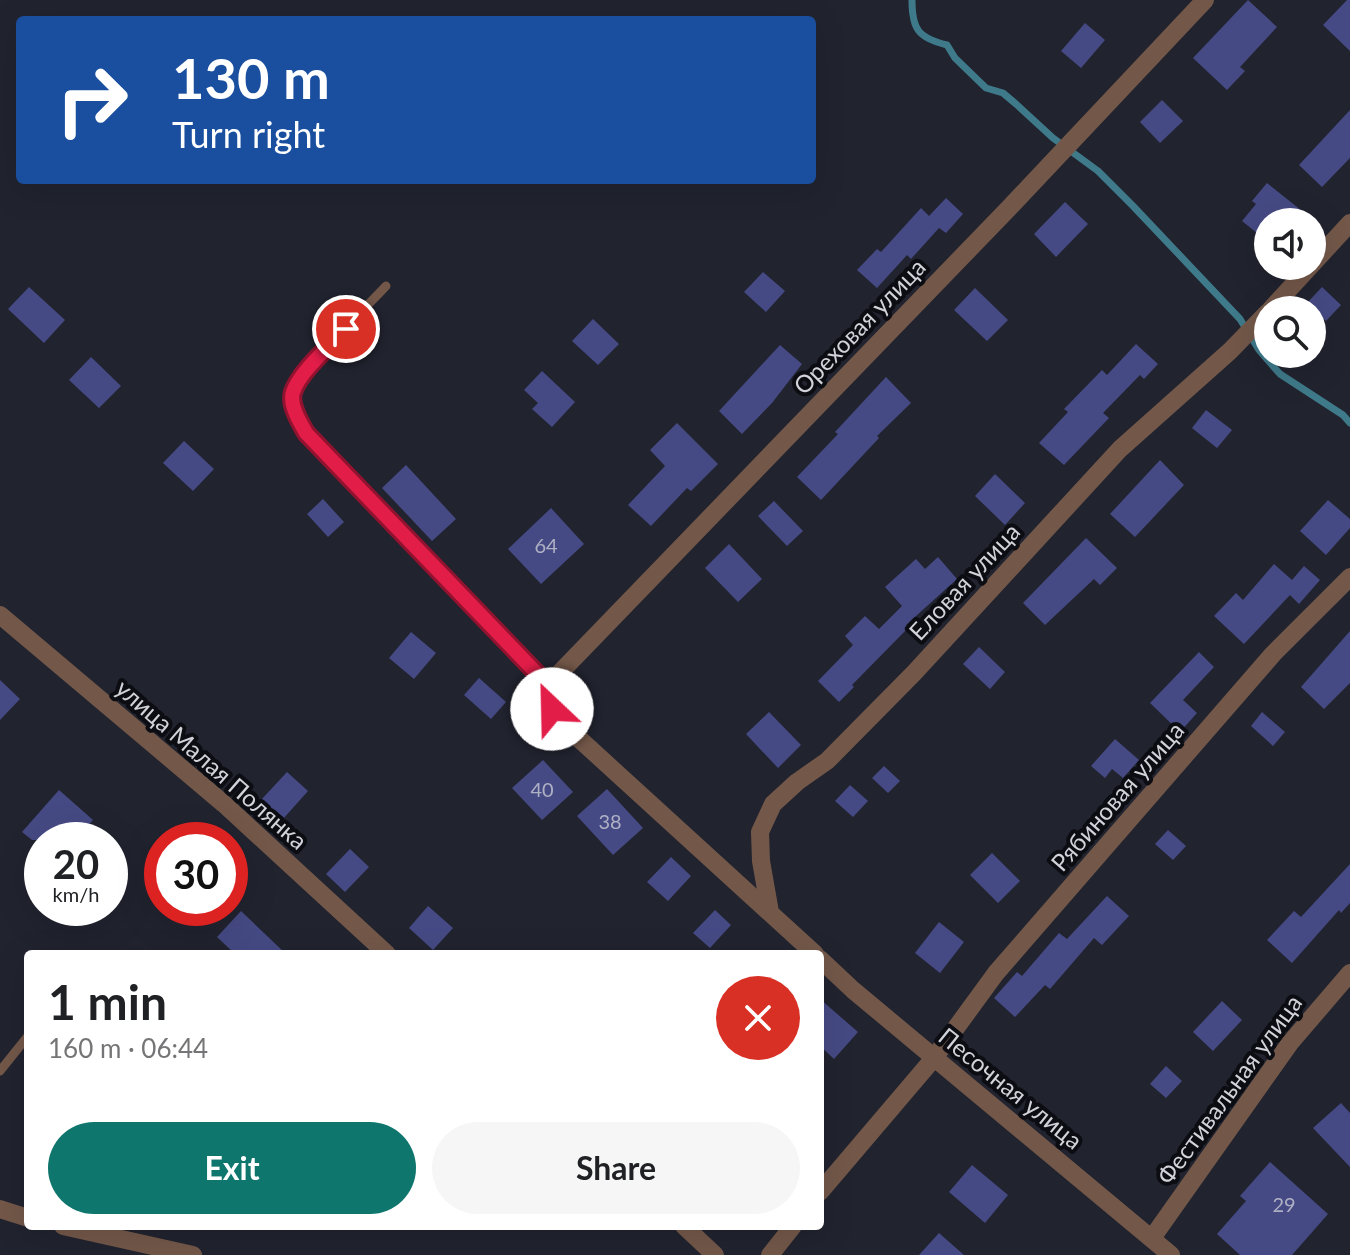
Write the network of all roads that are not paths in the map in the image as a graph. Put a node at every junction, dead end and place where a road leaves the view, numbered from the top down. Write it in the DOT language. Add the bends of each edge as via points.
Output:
graph roads {
  1 [pos="1205,0"];
  2 [pos="1350,223"];
  3 [pos="386,286"];
  4 [pos="1283,296"];
  5 [pos="1254,326"];
  6 [pos="1350,577"];
  7 [pos="0,615"];
  8 [pos="548,685"];
  9 [pos="770,912"];
  10 [pos="383,950"];
  11 [pos="811,950"];
  12 [pos="824,962"];
  13 [pos="1350,973"];
  14 [pos="24,1041"];
  15 [pos="934,1058"];
  16 [pos="0,1071"];
  17 [pos="824,1187"];
  18 [pos="0,1209"];
  19 [pos="24,1217"];
  20 [pos="81,1230"];
  21 [pos="688,1230"];
  22 [pos="790,1230"];
  23 [pos="1152,1238"];
  24 [pos="193,1255"];
  25 [pos="715,1255"];
  26 [pos="770,1255"];
  27 [pos="1171,1255"];
  1 -- 8 [label="street, Ореховая улица"];
  2 -- 4 [label="street, Еловая улица"];
  3 -- 8 [label="lane" via="306,372 293,393 295,412 306,433"];
  5 -- 9 [label="street, Еловая улица" via="1120,449 827,761 773,804 760,832"];
  6 -- 15 [label="street, Рябиновая улица" via="1273,654 1016,949"];
  7 -- 10 [label="street, улица Малая Полянка" via="224,804"];
  8 -- 9 [label="street" via="552,709 575,735"];
  9 -- 11 [label="street"];
  12 -- 15 [label="street, Песочная улица"];
  13 -- 23 [label="street, Фестивальная улица" via="1290,1043"];
  14 -- 16 [label="lane"];
  15 -- 17 [label="street, Рябиновая улица"];
  15 -- 23 [label="street, Песочная улица"];
  18 -- 19 [label="street"];
  20 -- 24 [label="street"];
  21 -- 25 [label="street"];
  22 -- 26 [label="street"];
  23 -- 27 [label="street, Песочная улица"];
}
